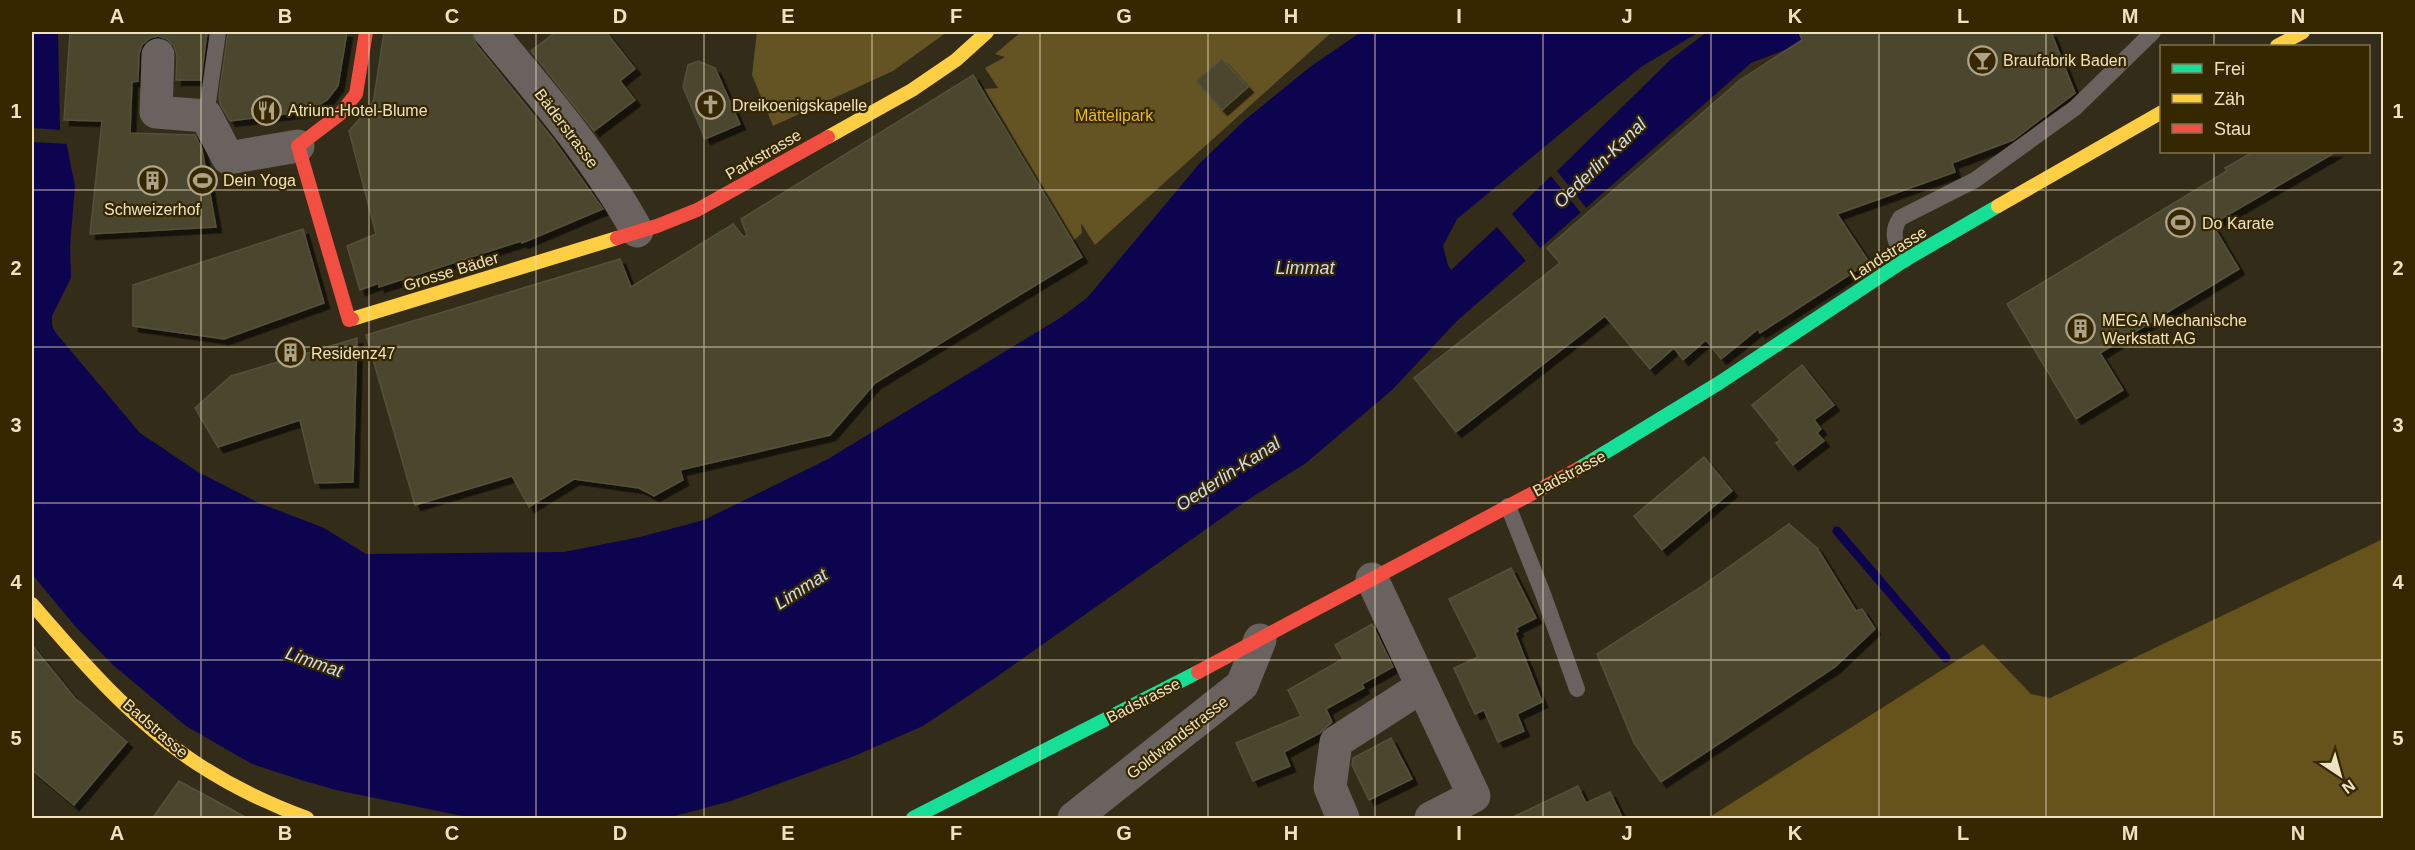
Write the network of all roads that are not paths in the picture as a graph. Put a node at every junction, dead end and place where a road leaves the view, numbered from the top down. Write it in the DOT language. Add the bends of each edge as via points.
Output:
graph roads {
  1 [pos="218,32"];
  2 [pos="366,32"];
  3 [pos="490,32"];
  4 [pos="987,32"];
  5 [pos="2153,32"];
  6 [pos="2303,32"];
  7 [pos="158,40"];
  8 [pos="2279,45"];
  9 [pos="2160,113"];
  10 [pos="206,116"];
  11 [pos="298,146"];
  12 [pos="637,231"];
  13 [pos="1905,260"];
  14 [pos="1639,434"];
  15 [pos="1508,506"];
  16 [pos="1371,579"];
  17 [pos="32,604"];
  18 [pos="1260,640"];
  19 [pos="1421,687"];
  20 [pos="1577,689"];
  21 [pos="307,819"];
  22 [pos="913,819"];
  23 [pos="1074,819"];
  24 [pos="1343,819"];
  25 [pos="1431,819"];
  1 -- 10 [label="lane"];
  2 -- 11 [label="main road" via="356,94 340,114"];
  3 -- 12 [label="street, Bäderstrasse" via="557,112"];
  4 -- 12 [label="main road, Parkstrasse" via="956,60 912,90 697,210"];
  5 -- 13 [label="lane" via="2075,108 1975,180 1900,218 1894,228 1895,238"];
  6 -- 8 [label="main road"];
  7 -- 10 [label="street" via="156,112"];
  9 -- 13 [label="main road, Landstrasse"];
  10 -- 11 [label="street" via="228,158"];
  11 -- 12 [label="main road, Grosse Bäder" via="349,320"];
  13 -- 14 [label="main road, Landstrasse"];
  14 -- 15 [label="main road, Badstrasse"];
  15 -- 16 [label="main road, Badstrasse"];
  15 -- 20 [label="lane"];
  16 -- 18 [label="main road, Badstrasse"];
  16 -- 19 [label="street"];
  17 -- 21 [label="main road, Badstrasse" via="76,657 182,753 239,788"];
  18 -- 22 [label="main road, Badstrasse"];
  18 -- 23 [label="street, Goldwandstrasse" via="1242,685"];
  19 -- 24 [label="street" via="1336,742 1330,787"];
  19 -- 25 [label="street" via="1474,796"];
}
